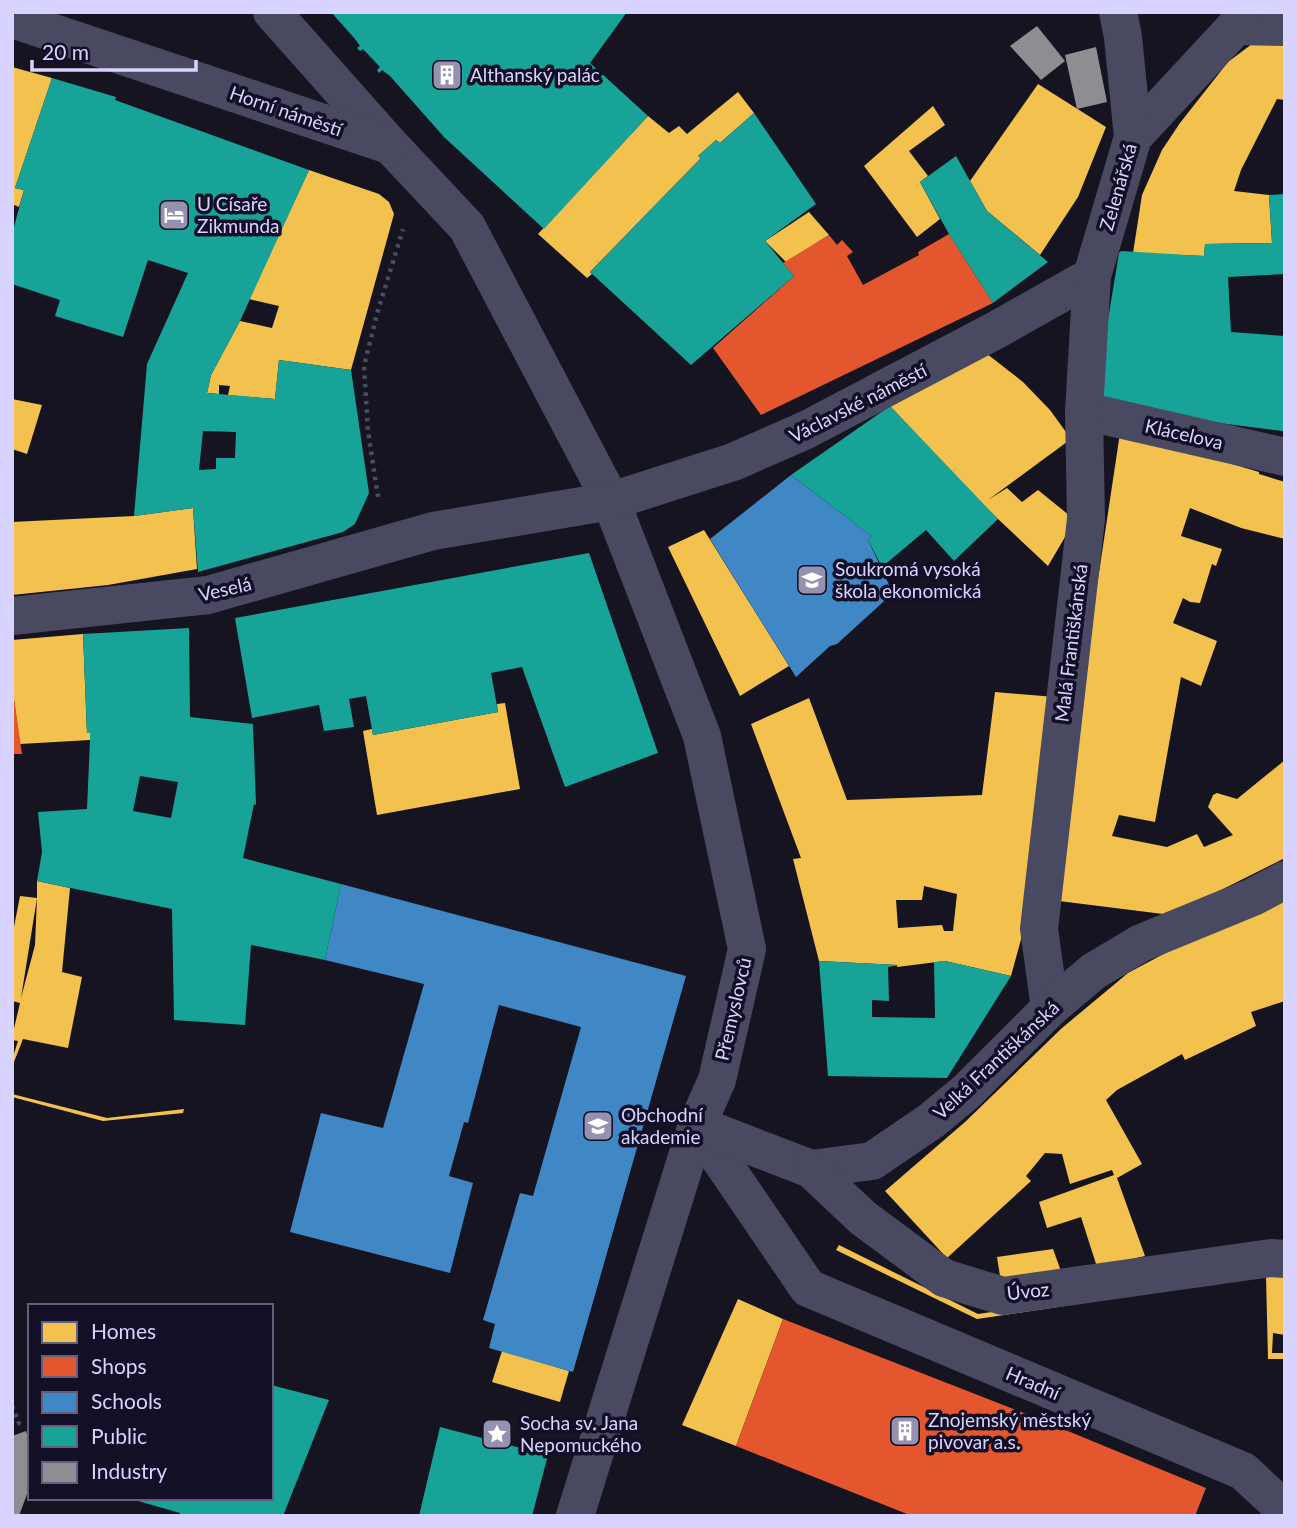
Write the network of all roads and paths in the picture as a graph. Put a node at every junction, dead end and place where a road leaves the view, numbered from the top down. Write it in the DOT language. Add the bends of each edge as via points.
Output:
graph roads {
  1 [pos="272,12"];
  2 [pos="1118,12"];
  3 [pos="12,19"];
  4 [pos="1239,19"];
  5 [pos="1285,27"];
  6 [pos="1133,137"];
  7 [pos="391,146"];
  8 [pos="404,226"];
  9 [pos="1092,276"];
  10 [pos="1084,411"];
  11 [pos="1285,457"];
  12 [pos="611,500"];
  13 [pos="373,509"];
  14 [pos="433,531"];
  15 [pos="12,616"];
  16 [pos="1285,880"];
  17 [pos="1050,1008"];
  18 [pos="697,1125"];
  19 [pos="811,1169"];
  20 [pos="1285,1259"];
  21 [pos="12,1406"];
  22 [pos="12,1426"];
  23 [pos="1285,1510"];
  24 [pos="575,1516"];
  1 -- 7 [label="street, Horní náměstí"];
  2 -- 6 [label="street, Zelenářská"];
  3 -- 7 [label="street, Horní náměstí"];
  4 -- 5 [label="street"];
  4 -- 6 [label="street"];
  6 -- 9 [label="street, Zelenářská"];
  7 -- 12 [label="street" via="467,227"];
  8 -- 13 [label="path" via="365,366 378,497"];
  9 -- 10 [label="street, Malá Františkánská"];
  9 -- 12 [label="street, Václavské náměstí" via="776,445"];
  10 -- 11 [label="street, Klácelova"];
  10 -- 17 [label="street, Malá Františkánská" via="1086,519 1039,929"];
  12 -- 14 [label="street, Václavské náměstí"];
  12 -- 18 [label="street, Přemyslovců" via="702,736 747,949 717,1080"];
  14 -- 15 [label="street, Veselá" via="208,595"];
  16 -- 17 [label="street, Velká Františkánská" via="1141,943 1094,971"];
  17 -- 19 [label="street, Velká Františkánská" via="965,1092 872,1161"];
  18 -- 19 [label="street, Velká Františkánská"];
  18 -- 23 [label="street, Hradní" via="808,1289 1242,1471"];
  18 -- 24 [label="street, Přemyslovců"];
  19 -- 20 [label="street, Úvoz" via="863,1218 944,1278 1003,1296"];
  21 -- 22 [label="path" via="19,1423"];
}
